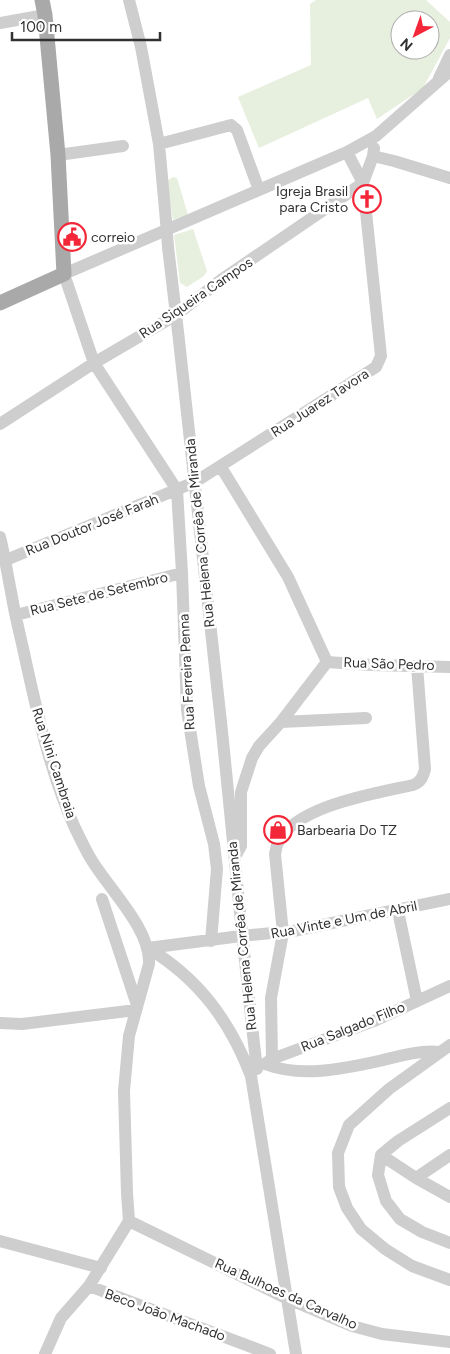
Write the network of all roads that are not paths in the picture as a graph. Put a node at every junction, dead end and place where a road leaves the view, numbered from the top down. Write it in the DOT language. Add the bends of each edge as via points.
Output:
graph roads {
  1 [pos="42,0"];
  2 [pos="129,0"];
  3 [pos="45,15"];
  4 [pos="0,23"];
  5 [pos="450,55"];
  6 [pos="450,71"];
  7 [pos="437,82"];
  8 [pos="376,136"];
  9 [pos="160,144"];
  10 [pos="123,146"];
  11 [pos="347,152"];
  12 [pos="58,154"];
  13 [pos="373,156"];
  14 [pos="450,178"];
  15 [pos="363,183"];
  16 [pos="258,190"];
  17 [pos="64,274"];
  18 [pos="0,303"];
  19 [pos="176,315"];
  20 [pos="94,363"];
  21 [pos="0,424"];
  22 [pos="220,466"];
  23 [pos="195,482"];
  24 [pos="177,490"];
  25 [pos="0,537"];
  26 [pos="6,560"];
  27 [pos="182,573"];
  28 [pos="6,599"];
  29 [pos="16,615"];
  30 [pos="327,662"];
  31 [pos="417,666"];
  32 [pos="450,667"];
  33 [pos="366,718"];
  34 [pos="282,722"];
  35 [pos="234,858"];
  36 [pos="102,899"];
  37 [pos="450,899"];
  38 [pos="398,911"];
  39 [pos="282,933"];
  40 [pos="241,936"];
  41 [pos="211,941"];
  42 [pos="148,948"];
  43 [pos="450,986"];
  44 [pos="417,1001"];
  45 [pos="137,1008"];
  46 [pos="0,1023"];
  47 [pos="445,1049"];
  48 [pos="261,1067"];
  49 [pos="450,1108"];
  50 [pos="382,1155"];
  51 [pos="450,1155"];
  52 [pos="416,1178"];
  53 [pos="450,1197"];
  54 [pos="129,1220"];
  55 [pos="0,1241"];
  56 [pos="450,1243"];
  57 [pos="101,1268"];
  58 [pos="450,1280"];
  59 [pos="89,1286"];
  60 [pos="286,1298"];
  61 [pos="450,1342"];
  62 [pos="45,1354"];
  63 [pos="270,1354"];
  64 [pos="296,1354"];
  1 -- 3 [label="main road"];
  2 -- 9 [label="street, Rua Helena Corrêa de Miranda"];
  3 -- 4 [label="street"];
  3 -- 12 [label="main road"];
  5 -- 7 [label="street"];
  6 -- 7 [label="street"];
  7 -- 8 [label="street"];
  8 -- 11 [label="street"];
  8 -- 13 [label="street"];
  9 -- 16 [label="street" via="231,125 238,130"];
  9 -- 19 [label="street, Rua Helena Corrêa de Miranda, bridge"];
  10 -- 12 [label="street"];
  11 -- 15 [label="street, Rua Juarez Tavora"];
  11 -- 16 [label="street"];
  12 -- 17 [label="main road"];
  13 -- 14 [label="street"];
  13 -- 15 [label="street"];
  15 -- 19 [label="street, Rua Siqueira Campos" via="221,280"];
  15 -- 22 [label="street, Rua Juarez Tavora" via="381,356 376,367"];
  16 -- 17 [label="street"];
  17 -- 18 [label="main road"];
  17 -- 20 [label="street"];
  19 -- 20 [label="street, Rua Siqueira Campos"];
  19 -- 23 [label="street, Rua Helena Corrêa de Miranda"];
  20 -- 21 [label="street, Rua Siqueira Campos"];
  20 -- 24 [label="street"];
  22 -- 23 [label="street, Rua Juarez Tavora"];
  22 -- 30 [label="street" via="288,577"];
  23 -- 24 [label="street, Rua Juarez Tavora"];
  23 -- 35 [label="street, Rua Helena Corrêa de Miranda"];
  24 -- 26 [label="street, Rua Doutor José Farah"];
  24 -- 27 [label="street, Rua Ferreira Penna"];
  25 -- 26 [label="street, Rua Nini Cambraia"];
  26 -- 28 [label="street, Rua Nini Cambraia"];
  27 -- 29 [label="street, Rua Sete de Setembro"];
  27 -- 41 [label="street, Rua Ferreira Penna" via="187,710 217,869"];
  28 -- 29 [label="street, Rua Nini Cambraia"];
  29 -- 42 [label="street, Rua Nini Cambraia" via="36,709 63,800 91,859 129,912"];
  30 -- 31 [label="street, Rua São Pedro"];
  30 -- 34 [label="street"];
  31 -- 32 [label="street, Rua São Pedro"];
  31 -- 39 [label="street" via="423,777 413,785 353,798 312,813 283,834 275,854"];
  33 -- 34 [label="street"];
  34 -- 35 [label="street" via="255,752 246,776 241,792 241,846"];
  35 -- 40 [label="street, Rua Helena Corrêa de Miranda"];
  36 -- 45 [label="street"];
  37 -- 38 [label="street, Rua Vinte e Um de Abril"];
  38 -- 39 [label="street, Rua Vinte e Um de Abril"];
  38 -- 44 [label="street"];
  39 -- 40 [label="street, Rua Vinte e Um de Abril"];
  39 -- 48 [label="street"];
  40 -- 41 [label="street, Rua Vinte e Um de Abril"];
  40 -- 48 [label="street, Rua Helena Corrêa de Miranda"];
  41 -- 42 [label="street, Rua Vinte e Um de Abril"];
  42 -- 45 [label="street" via="149,964"];
  42 -- 48 [label="street" via="169,961 207,997 241,1049"];
  43 -- 44 [label="street, Rua Salgado Filho"];
  44 -- 48 [label="street, Rua Salgado Filho"];
  45 -- 46 [label="street" via="22,1024"];
  45 -- 54 [label="street" via="129,1036 124,1091"];
  47 -- 48 [label="street" via="323,1071"];
  47 -- 58 [label="street" via="390,1089 349,1125 338,1153 339,1186 347,1208 361,1229 412,1266"];
  48 -- 60 [label="street, Rua Helena Corrêa de Miranda"];
  49 -- 50 [label="street"];
  50 -- 52 [label="street"];
  50 -- 56 [label="street" via="378,1175 386,1201 400,1219"];
  51 -- 52 [label="street"];
  52 -- 53 [label="street"];
  54 -- 57 [label="street"];
  54 -- 60 [label="street, Rua Bulhoes da Carvalho"];
  55 -- 57 [label="street"];
  57 -- 59 [label="street"];
  59 -- 62 [label="street" via="61,1318"];
  59 -- 63 [label="street, Beco João Machado"];
  60 -- 61 [label="street, Rua Bulhoes da Carvalho" via="352,1326 382,1334"];
  60 -- 64 [label="street, Rua Helena Corrêa de Miranda"];
}
